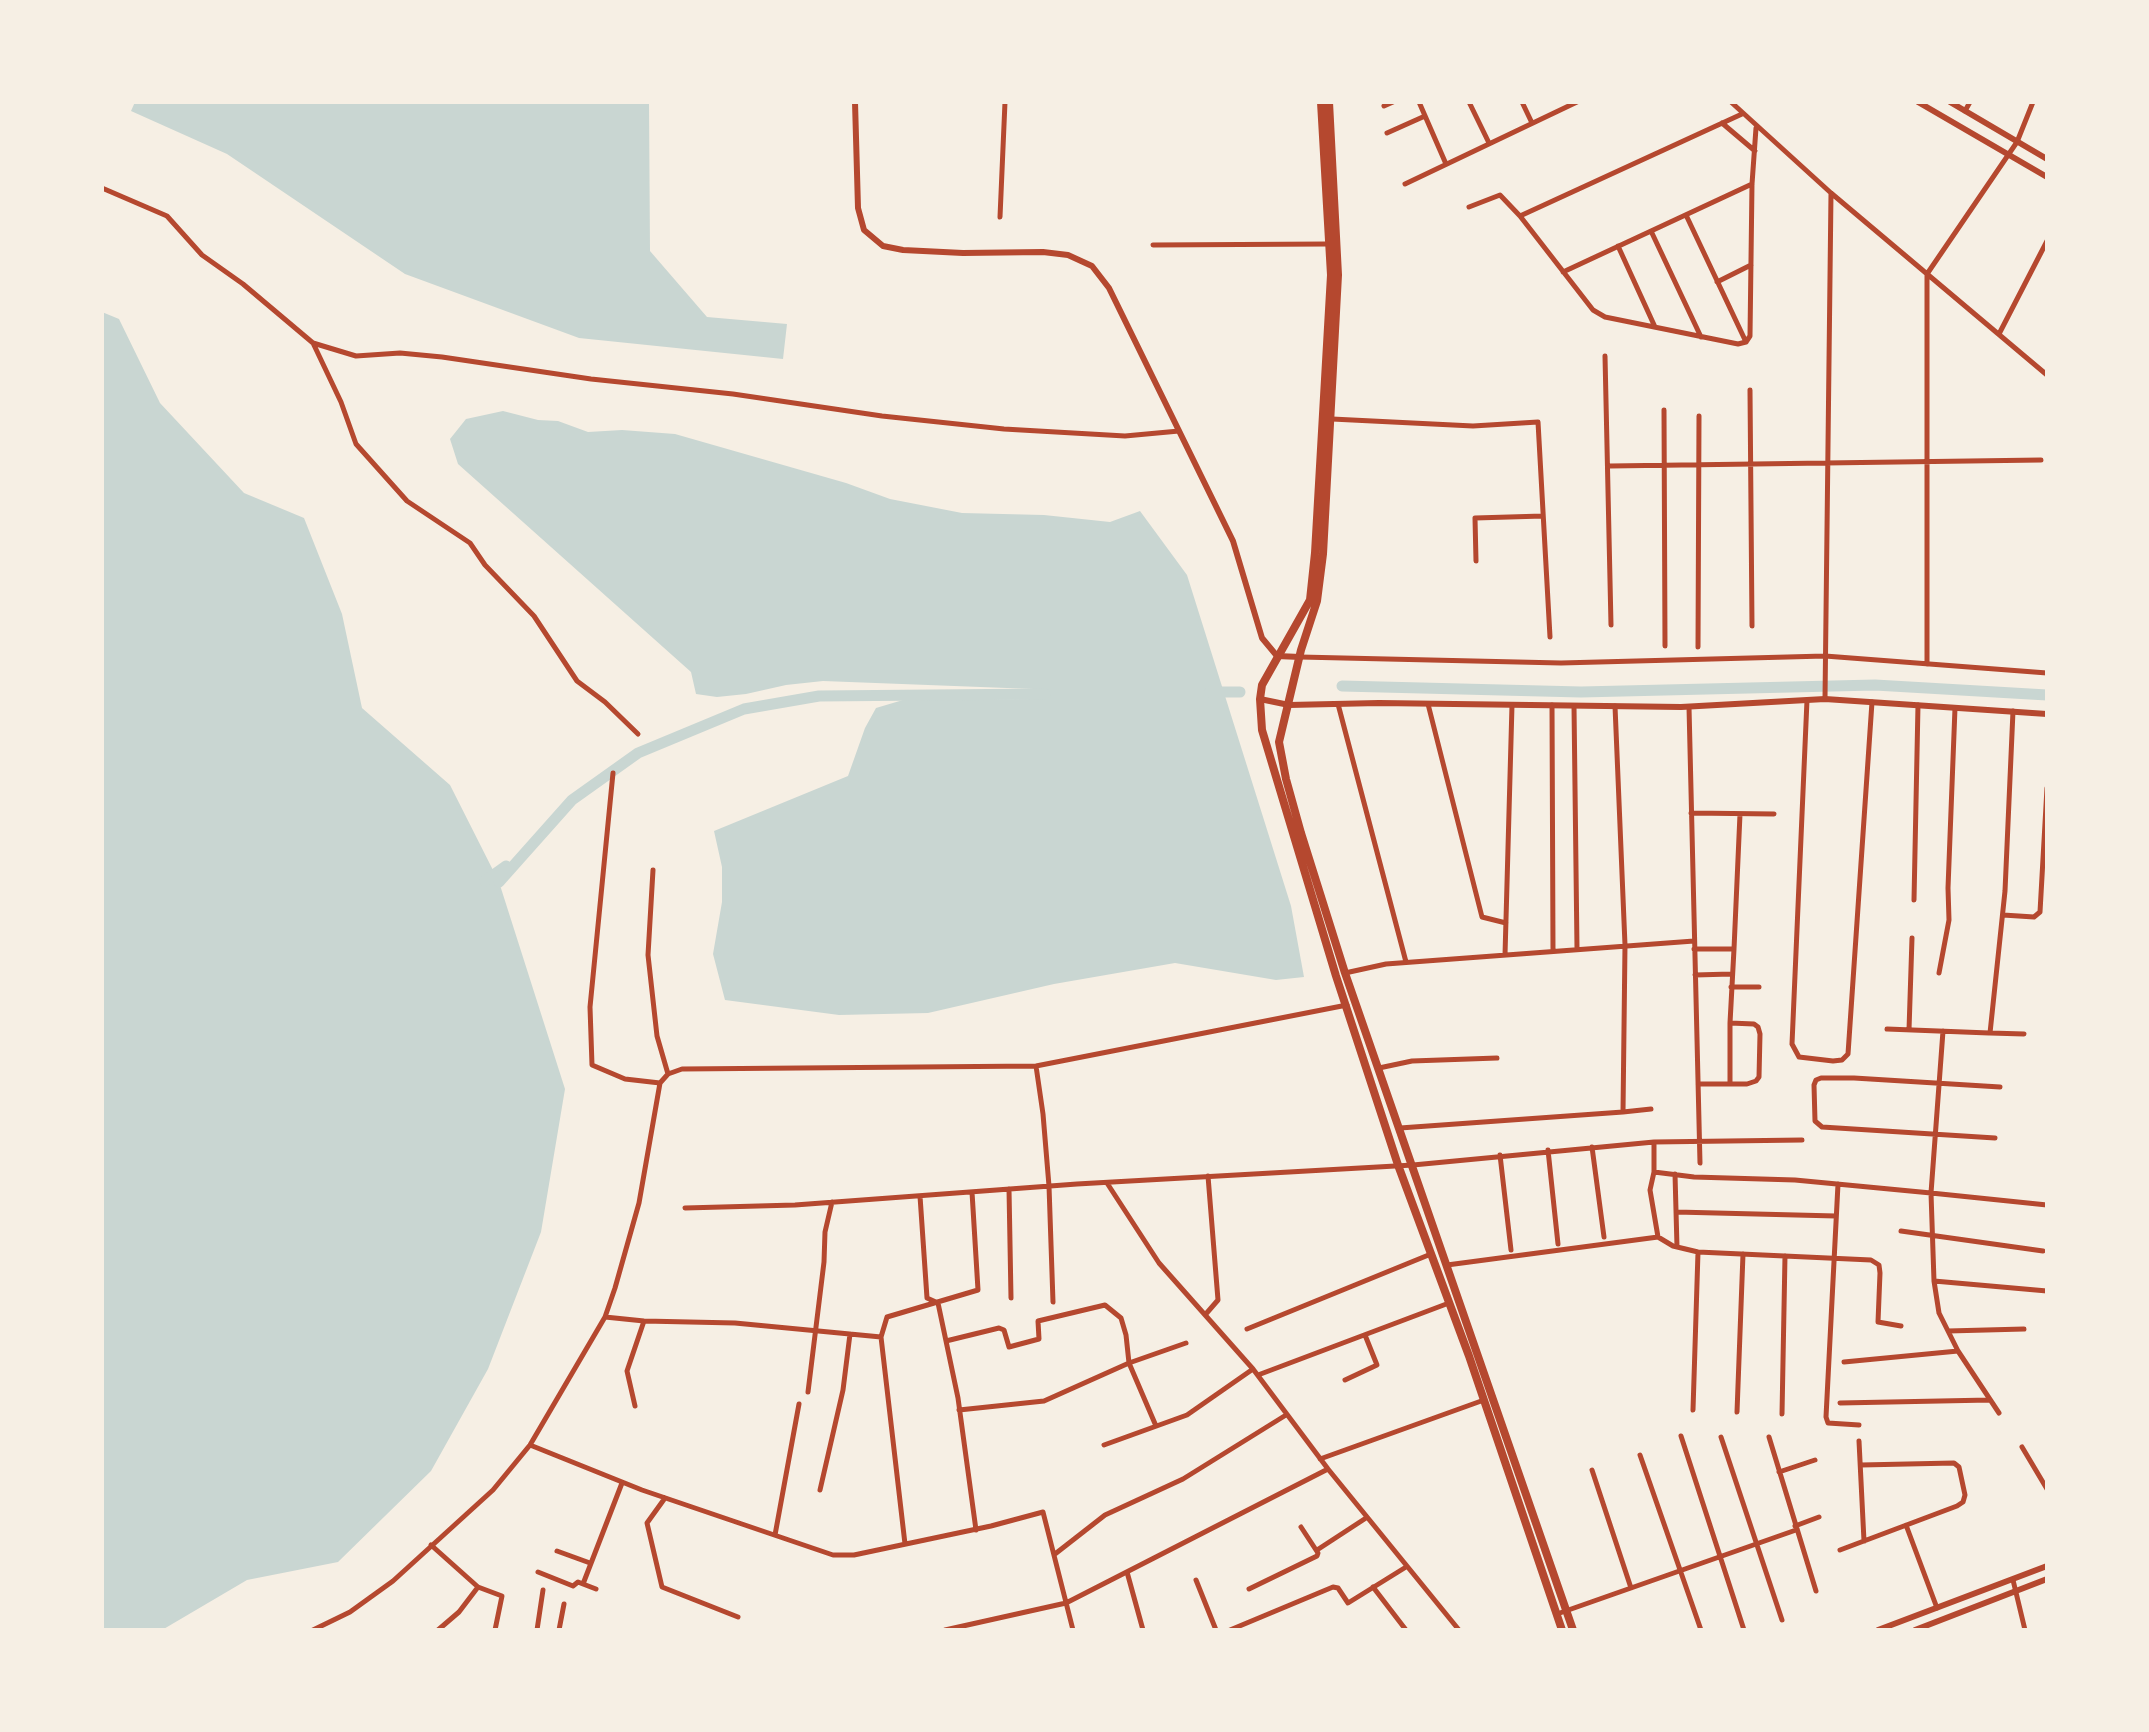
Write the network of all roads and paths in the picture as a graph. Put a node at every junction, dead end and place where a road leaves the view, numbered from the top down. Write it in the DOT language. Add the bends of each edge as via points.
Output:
graph roads {
  1 [pos="855,102"];
  2 [pos="1005,102"];
  3 [pos="1321,102"];
  4 [pos="1329,102"];
  5 [pos="1393,102"];
  6 [pos="1419,102"];
  7 [pos="1469,102"];
  8 [pos="1522,102"];
  9 [pos="1574,102"];
  10 [pos="1731,102"];
  11 [pos="1918,102"];
  12 [pos="1950,102"];
  13 [pos="1970,102"];
  14 [pos="2033,102"];
  15 [pos="1384,106"];
  16 [pos="1965,111"];
  17 [pos="1742,114"];
  18 [pos="1425,116"];
  19 [pos="1532,123"];
  20 [pos="1722,123"];
  21 [pos="1756,128"];
  22 [pos="1387,133"];
  23 [pos="2017,142"];
  24 [pos="1489,143"];
  25 [pos="1755,151"];
  26 [pos="2008,155"];
  27 [pos="2047,159"];
  28 [pos="1446,164"];
  29 [pos="2047,177"];
  30 [pos="1405,184"];
  31 [pos="1752,184"];
  32 [pos="102,188"];
  33 [pos="1831,193"];
  34 [pos="1469,207"];
  35 [pos="1686,215"];
  36 [pos="1520,216"];
  37 [pos="1000,217"];
  38 [pos="1651,231"];
  39 [pos="2047,241"];
  40 [pos="1327,244"];
  41 [pos="1153,245"];
  42 [pos="1618,246"];
  43 [pos="1751,265"];
  44 [pos="1563,272"];
  45 [pos="1927,274"];
  46 [pos="1717,282"];
  47 [pos="1655,327"];
  48 [pos="1999,334"];
  49 [pos="1701,337"];
  50 [pos="1746,342"];
  51 [pos="313,343"];
  52 [pos="1605,356"];
  53 [pos="2047,375"];
  54 [pos="1750,390"];
  55 [pos="1664,410"];
  56 [pos="1699,416"];
  57 [pos="1332,419"];
  58 [pos="1179,431"];
  59 [pos="2041,460"];
  60 [pos="1927,462"];
  61 [pos="1827,463"];
  62 [pos="1698,464"];
  63 [pos="1752,464"];
  64 [pos="1665,465"];
  65 [pos="1610,466"];
  66 [pos="1543,516"];
  67 [pos="1476,561"];
  68 [pos="1611,625"];
  69 [pos="1752,626"];
  70 [pos="1550,637"];
  71 [pos="1665,646"];
  72 [pos="1698,647"];
  73 [pos="1277,656"];
  74 [pos="1825,656"];
  75 [pos="1300,657"];
  76 [pos="1927,664"];
  77 [pos="2047,673"];
  78 [pos="1260,699"];
  79 [pos="1825,699"];
  80 [pos="1807,700"];
  81 [pos="1872,702"];
  82 [pos="1338,704"];
  83 [pos="1428,704"];
  84 [pos="1289,705"];
  85 [pos="1512,705"];
  86 [pos="1552,705"];
  87 [pos="1918,705"];
  88 [pos="1574,706"];
  89 [pos="1615,706"];
  90 [pos="1689,707"];
  91 [pos="1955,708"];
  92 [pos="2013,711"];
  93 [pos="2047,714"];
  94 [pos="638,734"];
  95 [pos="613,773"];
  96 [pos="2047,788"];
  97 [pos="1691,813"];
  98 [pos="1740,814"];
  99 [pos="1774,814"];
  100 [pos="653,870"];
  101 [pos="1914,900"];
  102 [pos="2003,915"];
  103 [pos="1506,923"];
  104 [pos="1912,938"];
  105 [pos="1694,941"];
  106 [pos="1625,945"];
  107 [pos="1577,949"];
  108 [pos="1694,949"];
  109 [pos="1734,949"];
  110 [pos="1553,951"];
  111 [pos="1505,955"];
  112 [pos="1406,962"];
  113 [pos="1345,973"];
  114 [pos="1939,973"];
  115 [pos="1731,974"];
  116 [pos="1695,975"];
  117 [pos="1731,987"];
  118 [pos="1759,987"];
  119 [pos="1351,1004"];
  120 [pos="1730,1023"];
  121 [pos="1887,1029"];
  122 [pos="1909,1030"];
  123 [pos="1943,1031"];
  124 [pos="1990,1033"];
  125 [pos="2024,1034"];
  126 [pos="1497,1058"];
  127 [pos="1036,1066"];
  128 [pos="1379,1068"];
  129 [pos="668,1074"];
  130 [pos="1939,1081"];
  131 [pos="660,1083"];
  132 [pos="1698,1084"];
  133 [pos="1730,1084"];
  134 [pos="2000,1087"];
  135 [pos="1651,1109"];
  136 [pos="1623,1112"];
  137 [pos="1400,1128"];
  138 [pos="1935,1134"];
  139 [pos="1995,1138"];
  140 [pos="1700,1140"];
  141 [pos="1802,1140"];
  142 [pos="1654,1142"];
  143 [pos="1592,1147"];
  144 [pos="1548,1150"];
  145 [pos="1500,1155"];
  146 [pos="1700,1163"];
  147 [pos="1398,1165"];
  148 [pos="1413,1165"];
  149 [pos="1654,1172"];
  150 [pos="1675,1174"];
  151 [pos="1208,1176"];
  152 [pos="1107,1183"];
  153 [pos="1838,1184"];
  154 [pos="1049,1186"];
  155 [pos="1009,1189"];
  156 [pos="972,1192"];
  157 [pos="1931,1193"];
  158 [pos="920,1196"];
  159 [pos="832,1202"];
  160 [pos="2047,1205"];
  161 [pos="685,1208"];
  162 [pos="1676,1212"];
  163 [pos="1836,1216"];
  164 [pos="1901,1231"];
  165 [pos="1933,1236"];
  166 [pos="1604,1237"];
  167 [pos="1658,1237"];
  168 [pos="1558,1244"];
  169 [pos="1677,1247"];
  170 [pos="1511,1250"];
  171 [pos="2043,1251"];
  172 [pos="1698,1252"];
  173 [pos="1431,1254"];
  174 [pos="1743,1254"];
  175 [pos="1785,1256"];
  176 [pos="1833,1258"];
  177 [pos="1447,1265"];
  178 [pos="1934,1281"];
  179 [pos="2047,1291"];
  180 [pos="1011,1298"];
  181 [pos="1053,1302"];
  182 [pos="938,1303"];
  183 [pos="1449,1303"];
  184 [pos="1205,1315"];
  185 [pos="605,1317"];
  186 [pos="644,1321"];
  187 [pos="1901,1326"];
  188 [pos="1247,1329"];
  189 [pos="2024,1329"];
  190 [pos="814,1330"];
  191 [pos="1948,1331"];
  192 [pos="850,1334"];
  193 [pos="1365,1335"];
  194 [pos="881,1337"];
  195 [pos="946,1341"];
  196 [pos="1186,1343"];
  197 [pos="1958,1351"];
  198 [pos="1844,1362"];
  199 [pos="1129,1363"];
  200 [pos="1253,1369"];
  201 [pos="1258,1375"];
  202 [pos="1345,1380"];
  203 [pos="808,1392"];
  204 [pos="1488,1399"];
  205 [pos="1991,1400"];
  206 [pos="1840,1403"];
  207 [pos="799,1404"];
  208 [pos="635,1406"];
  209 [pos="959,1410"];
  210 [pos="1693,1410"];
  211 [pos="1737,1412"];
  212 [pos="1999,1413"];
  213 [pos="1782,1414"];
  214 [pos="1286,1415"];
  215 [pos="1859,1425"];
  216 [pos="1156,1426"];
  217 [pos="1681,1436"];
  218 [pos="1721,1437"];
  219 [pos="1769,1437"];
  220 [pos="1859,1441"];
  221 [pos="530,1445"];
  222 [pos="1104,1445"];
  223 [pos="2022,1447"];
  224 [pos="1640,1455"];
  225 [pos="1320,1459"];
  226 [pos="1815,1460"];
  227 [pos="1861,1465"];
  228 [pos="1328,1469"];
  229 [pos="1592,1470"];
  230 [pos="1779,1472"];
  231 [pos="622,1482"];
  232 [pos="2047,1489"];
  233 [pos="820,1490"];
  234 [pos="665,1498"];
  235 [pos="1366,1517"];
  236 [pos="1819,1517"];
  237 [pos="1906,1525"];
  238 [pos="1301,1527"];
  239 [pos="1795,1528"];
  240 [pos="976,1530"];
  241 [pos="775,1535"];
  242 [pos="1864,1541"];
  243 [pos="1756,1544"];
  244 [pos="431,1545"];
  245 [pos="905,1545"];
  246 [pos="1317,1550"];
  247 [pos="1840,1550"];
  248 [pos="557,1551"];
  249 [pos="1055,1554"];
  250 [pos="1720,1557"];
  251 [pos="591,1563"];
  252 [pos="2047,1566"];
  253 [pos="1406,1567"];
  254 [pos="1680,1571"];
  255 [pos="538,1572"];
  256 [pos="1127,1572"];
  257 [pos="1196,1580"];
  258 [pos="2013,1580"];
  259 [pos="2047,1580"];
  260 [pos="583,1584"];
  261 [pos="478,1587"];
  262 [pos="1373,1587"];
  263 [pos="1631,1588"];
  264 [pos="596,1589"];
  265 [pos="1249,1589"];
  266 [pos="543,1590"];
  267 [pos="1816,1591"];
  268 [pos="2018,1592"];
  269 [pos="1066,1603"];
  270 [pos="564,1604"];
  271 [pos="1937,1608"];
  272 [pos="1561,1612"];
  273 [pos="738,1617"];
  274 [pos="1782,1620"];
  275 [pos="313,1630"];
  276 [pos="438,1630"];
  277 [pos="495,1630"];
  278 [pos="537,1630"];
  279 [pos="559,1630"];
  280 [pos="945,1630"];
  281 [pos="1073,1630"];
  282 [pos="1143,1630"];
  283 [pos="1216,1630"];
  284 [pos="1230,1630"];
  285 [pos="1406,1630"];
  286 [pos="1459,1630"];
  287 [pos="1562,1630"];
  288 [pos="1573,1630"];
  289 [pos="1701,1630"];
  290 [pos="1744,1630"];
  291 [pos="1878,1630"];
  292 [pos="1915,1630"];
  293 [pos="2025,1630"];
  1 -- 58 [label="street" via="855,176 864,230 883,246 903,250 1043,252 1092,266 1109,288"];
  2 -- 37 [label="street"];
  3 -- 40 [label="main road"];
  4 -- 57 [label="main road" via="1338,275"];
  5 -- 15 [label="street"];
  6 -- 18 [label="street"];
  7 -- 24 [label="street"];
  8 -- 19 [label="street"];
  9 -- 19 [label="street"];
  10 -- 17 [label="street"];
  11 -- 26 [label="street"];
  12 -- 16 [label="street"];
  13 -- 16 [label="street"];
  14 -- 23 [label="street"];
  16 -- 23 [label="street"];
  17 -- 20 [label="street"];
  17 -- 21 [label="street"];
  18 -- 22 [label="street"];
  18 -- 28 [label="street"];
  19 -- 24 [label="street"];
  20 -- 25 [label="street"];
  20 -- 36 [label="street"];
  21 -- 25 [label="street"];
  21 -- 33 [label="street"];
  23 -- 26 [label="street"];
  23 -- 27 [label="street"];
  24 -- 28 [label="street"];
  25 -- 31 [label="street"];
  26 -- 29 [label="street"];
  26 -- 45 [label="street"];
  28 -- 30 [label="street"];
  31 -- 35 [label="street"];
  31 -- 43 [label="street"];
  32 -- 51 [label="street" via="167,216 202,255"];
  33 -- 45 [label="street"];
  33 -- 61 [label="street"];
  34 -- 36 [label="street" via="1500,195"];
  35 -- 38 [label="street"];
  35 -- 46 [label="street"];
  36 -- 44 [label="street"];
  38 -- 42 [label="street"];
  38 -- 49 [label="street"];
  39 -- 48 [label="street"];
  40 -- 41 [label="street"];
  40 -- 73 [label="main road" via="1331,275 1312,585 1310,600"];
  42 -- 44 [label="street"];
  42 -- 47 [label="street"];
  43 -- 46 [label="street"];
  43 -- 50 [label="street"];
  44 -- 47 [label="street" via="1593,310"];
  45 -- 48 [label="street"];
  45 -- 60 [label="street"];
  46 -- 50 [label="street"];
  47 -- 49 [label="street"];
  48 -- 53 [label="street"];
  49 -- 50 [label="street"];
  51 -- 58 [label="street" via="356,356 442,357 1004,429 1125,436"];
  51 -- 94 [label="street" via="356,444 407,501 470,543 534,616 577,681"];
  52 -- 65 [label="street"];
  54 -- 63 [label="street"];
  55 -- 64 [label="street"];
  56 -- 62 [label="street"];
  57 -- 66 [label="street" via="1473,426 1538,422"];
  57 -- 75 [label="main road" via="1317,601"];
  58 -- 73 [label="street" via="1233,541 1262,638"];
  59 -- 60 [label="street"];
  60 -- 61 [label="street"];
  60 -- 76 [label="street"];
  61 -- 63 [label="street"];
  61 -- 74 [label="street"];
  62 -- 63 [label="street"];
  62 -- 64 [label="street"];
  62 -- 72 [label="street"];
  63 -- 69 [label="street"];
  64 -- 65 [label="street"];
  64 -- 71 [label="street"];
  65 -- 68 [label="street"];
  66 -- 67 [label="street" via="1475,518"];
  66 -- 70 [label="street"];
  73 -- 75 [label="street"];
  73 -- 78 [label="main road"];
  74 -- 75 [label="street" via="1561,663"];
  74 -- 76 [label="street"];
  74 -- 79 [label="street"];
  75 -- 84 [label="main road"];
  76 -- 77 [label="street"];
  78 -- 84 [label="street"];
  78 -- 119 [label="main road" via="1262,730"];
  79 -- 80 [label="street"];
  79 -- 81 [label="street"];
  80 -- 81 [label="street" via="1792,1044 1799,1057 1833,1061 1848,1054"];
  80 -- 90 [label="street"];
  81 -- 87 [label="street"];
  82 -- 83 [label="street"];
  82 -- 84 [label="street"];
  82 -- 112 [label="street"];
  83 -- 85 [label="street"];
  83 -- 103 [label="street" via="1482,917"];
  84 -- 113 [label="main road" via="1279,742 1286,779"];
  85 -- 86 [label="street"];
  85 -- 103 [label="street"];
  86 -- 88 [label="street"];
  86 -- 110 [label="street"];
  87 -- 91 [label="street"];
  87 -- 101 [label="street"];
  88 -- 89 [label="street"];
  88 -- 107 [label="street"];
  89 -- 90 [label="street"];
  89 -- 106 [label="street"];
  90 -- 97 [label="street"];
  91 -- 92 [label="street"];
  91 -- 114 [label="street" via="1949,920"];
  92 -- 93 [label="street"];
  92 -- 102 [label="street"];
  95 -- 131 [label="street" via="590,1007 592,1065 625,1079"];
  96 -- 102 [label="street" via="2040,912 2034,917"];
  97 -- 98 [label="street"];
  97 -- 105 [label="street"];
  98 -- 99 [label="street"];
  98 -- 109 [label="street"];
  100 -- 129 [label="street" via="648,955 657,1036"];
  102 -- 124 [label="street"];
  103 -- 111 [label="street"];
  104 -- 122 [label="street"];
  105 -- 106 [label="street"];
  105 -- 108 [label="street"];
  106 -- 107 [label="street"];
  106 -- 136 [label="street"];
  107 -- 110 [label="street"];
  108 -- 109 [label="street"];
  108 -- 116 [label="street"];
  109 -- 115 [label="street"];
  110 -- 111 [label="street"];
  111 -- 112 [label="street"];
  112 -- 113 [label="street"];
  113 -- 119 [label="main road"];
  115 -- 116 [label="street"];
  115 -- 117 [label="street"];
  116 -- 132 [label="street"];
  117 -- 118 [label="street"];
  117 -- 120 [label="street"];
  119 -- 127 [label="street"];
  119 -- 128 [label="main road"];
  119 -- 147 [label="main road"];
  120 -- 133 [label="street"];
  120 -- 133 [label="street" via="1754,1024 1760,1034 1759,1077"];
  121 -- 122 [label="street"];
  122 -- 123 [label="street"];
  123 -- 124 [label="street"];
  123 -- 130 [label="street"];
  124 -- 125 [label="street"];
  126 -- 128 [label="street" via="1412,1061"];
  127 -- 129 [label="street" via="682,1069"];
  127 -- 154 [label="street"];
  128 -- 137 [label="main road"];
  129 -- 131 [label="street"];
  130 -- 134 [label="street"];
  130 -- 138 [label="street"];
  130 -- 138 [label="street" via="1821,1078 1814,1085 1815,1121 1822,1127"];
  131 -- 185 [label="street" via="639,1203"];
  132 -- 133 [label="street"];
  132 -- 140 [label="street"];
  135 -- 136 [label="street"];
  136 -- 137 [label="street"];
  137 -- 148 [label="main road"];
  138 -- 139 [label="street"];
  138 -- 157 [label="street"];
  140 -- 141 [label="street"];
  140 -- 142 [label="street"];
  140 -- 146 [label="street"];
  142 -- 143 [label="street"];
  142 -- 149 [label="street"];
  143 -- 144 [label="street"];
  143 -- 166 [label="street"];
  144 -- 145 [label="street"];
  144 -- 168 [label="street"];
  145 -- 148 [label="street"];
  145 -- 170 [label="street"];
  147 -- 148 [label="street"];
  147 -- 151 [label="street"];
  147 -- 173 [label="main road"];
  148 -- 177 [label="main road"];
  149 -- 150 [label="street"];
  149 -- 167 [label="street" via="1650,1190"];
  150 -- 153 [label="street"];
  150 -- 162 [label="street"];
  151 -- 152 [label="street"];
  151 -- 184 [label="street" via="1218,1300"];
  152 -- 154 [label="street"];
  152 -- 184 [label="street" via="1159,1263"];
  153 -- 157 [label="street"];
  153 -- 163 [label="street"];
  154 -- 155 [label="street"];
  154 -- 181 [label="street"];
  155 -- 156 [label="street"];
  155 -- 180 [label="street"];
  156 -- 158 [label="street"];
  156 -- 182 [label="street" via="978,1290"];
  157 -- 160 [label="street"];
  157 -- 165 [label="street"];
  158 -- 159 [label="street"];
  158 -- 182 [label="street" via="927,1298"];
  159 -- 161 [label="street"];
  159 -- 190 [label="street"];
  162 -- 163 [label="street"];
  162 -- 169 [label="street"];
  163 -- 176 [label="street"];
  164 -- 165 [label="street"];
  165 -- 171 [label="street"];
  165 -- 178 [label="street"];
  167 -- 169 [label="street"];
  167 -- 177 [label="street"];
  169 -- 172 [label="street"];
  172 -- 174 [label="street"];
  172 -- 210 [label="street"];
  173 -- 183 [label="main road"];
  173 -- 188 [label="street"];
  174 -- 175 [label="street"];
  174 -- 211 [label="street"];
  175 -- 176 [label="street"];
  175 -- 213 [label="street"];
  176 -- 187 [label="street" via="1879,1265 1878,1322"];
  176 -- 215 [label="street" via="1826,1417 1835,1425"];
  177 -- 204 [label="main road"];
  178 -- 179 [label="street"];
  178 -- 191 [label="street"];
  182 -- 194 [label="street" via="887,1317"];
  182 -- 195 [label="street"];
  183 -- 193 [label="street"];
  183 -- 204 [label="main road"];
  184 -- 200 [label="street"];
  185 -- 186 [label="street"];
  185 -- 221 [label="street"];
  186 -- 190 [label="street"];
  186 -- 208 [label="street" via="627,1371"];
  189 -- 191 [label="street"];
  190 -- 192 [label="street"];
  190 -- 203 [label="street"];
  191 -- 197 [label="street"];
  192 -- 194 [label="street"];
  192 -- 233 [label="street"];
  193 -- 201 [label="street"];
  193 -- 202 [label="street" via="1377,1365"];
  194 -- 245 [label="street"];
  195 -- 199 [label="street" via="999,1328 1009,1347 1039,1339 1038,1321 1105,1305 1121,1318"];
  195 -- 209 [label="street"];
  196 -- 199 [label="street"];
  197 -- 198 [label="street"];
  197 -- 205 [label="street"];
  199 -- 209 [label="street" via="1044,1401"];
  199 -- 216 [label="street"];
  200 -- 201 [label="street"];
  200 -- 216 [label="street" via="1187,1415"];
  201 -- 214 [label="street"];
  204 -- 225 [label="street"];
  204 -- 272 [label="main road"];
  205 -- 206 [label="street"];
  205 -- 212 [label="street"];
  207 -- 241 [label="street"];
  209 -- 240 [label="street"];
  214 -- 225 [label="street"];
  214 -- 249 [label="street" via="1183,1479 1105,1515"];
  216 -- 222 [label="street"];
  217 -- 250 [label="street"];
  218 -- 243 [label="street"];
  219 -- 230 [label="street"];
  220 -- 227 [label="street"];
  221 -- 231 [label="street"];
  221 -- 244 [label="street" via="493,1490"];
  223 -- 232 [label="street"];
  224 -- 254 [label="street"];
  225 -- 228 [label="street"];
  226 -- 230 [label="street"];
  227 -- 237 [label="street" via="1945,1462 1959,1467 1963,1502"];
  227 -- 242 [label="street"];
  228 -- 235 [label="street"];
  228 -- 256 [label="street"];
  229 -- 263 [label="street"];
  230 -- 239 [label="street"];
  231 -- 234 [label="street"];
  231 -- 251 [label="street"];
  234 -- 241 [label="street"];
  234 -- 273 [label="street" via="647,1523 662,1587"];
  235 -- 246 [label="street"];
  235 -- 253 [label="street"];
  236 -- 239 [label="street"];
  237 -- 242 [label="street"];
  237 -- 271 [label="street"];
  238 -- 246 [label="street"];
  239 -- 243 [label="street"];
  239 -- 267 [label="street"];
  240 -- 245 [label="street"];
  240 -- 249 [label="street" via="1043,1512"];
  241 -- 245 [label="street" via="833,1555"];
  242 -- 247 [label="street"];
  243 -- 250 [label="street"];
  243 -- 274 [label="street"];
  244 -- 261 [label="street"];
  244 -- 275 [label="street" via="350,1612"];
  246 -- 265 [label="street" via="1317,1556"];
  248 -- 251 [label="street"];
  249 -- 269 [label="street"];
  250 -- 254 [label="street"];
  250 -- 290 [label="street"];
  251 -- 260 [label="street"];
  252 -- 258 [label="street"];
  253 -- 262 [label="street"];
  253 -- 286 [label="street"];
  254 -- 263 [label="street"];
  254 -- 289 [label="street"];
  255 -- 260 [label="street" via="573,1586"];
  256 -- 269 [label="street"];
  256 -- 282 [label="street"];
  257 -- 283 [label="street"];
  258 -- 268 [label="street"];
  258 -- 271 [label="street"];
  259 -- 268 [label="street"];
  260 -- 264 [label="street"];
  261 -- 276 [label="street"];
  261 -- 277 [label="street" via="502,1596"];
  262 -- 284 [label="street" via="1348,1603 1333,1587"];
  262 -- 285 [label="street"];
  263 -- 272 [label="street"];
  266 -- 278 [label="street"];
  268 -- 292 [label="street"];
  268 -- 293 [label="street"];
  269 -- 280 [label="street"];
  269 -- 281 [label="street"];
  270 -- 279 [label="street"];
  271 -- 291 [label="street"];
  272 -- 287 [label="main road"];
  272 -- 288 [label="main road"];
}
